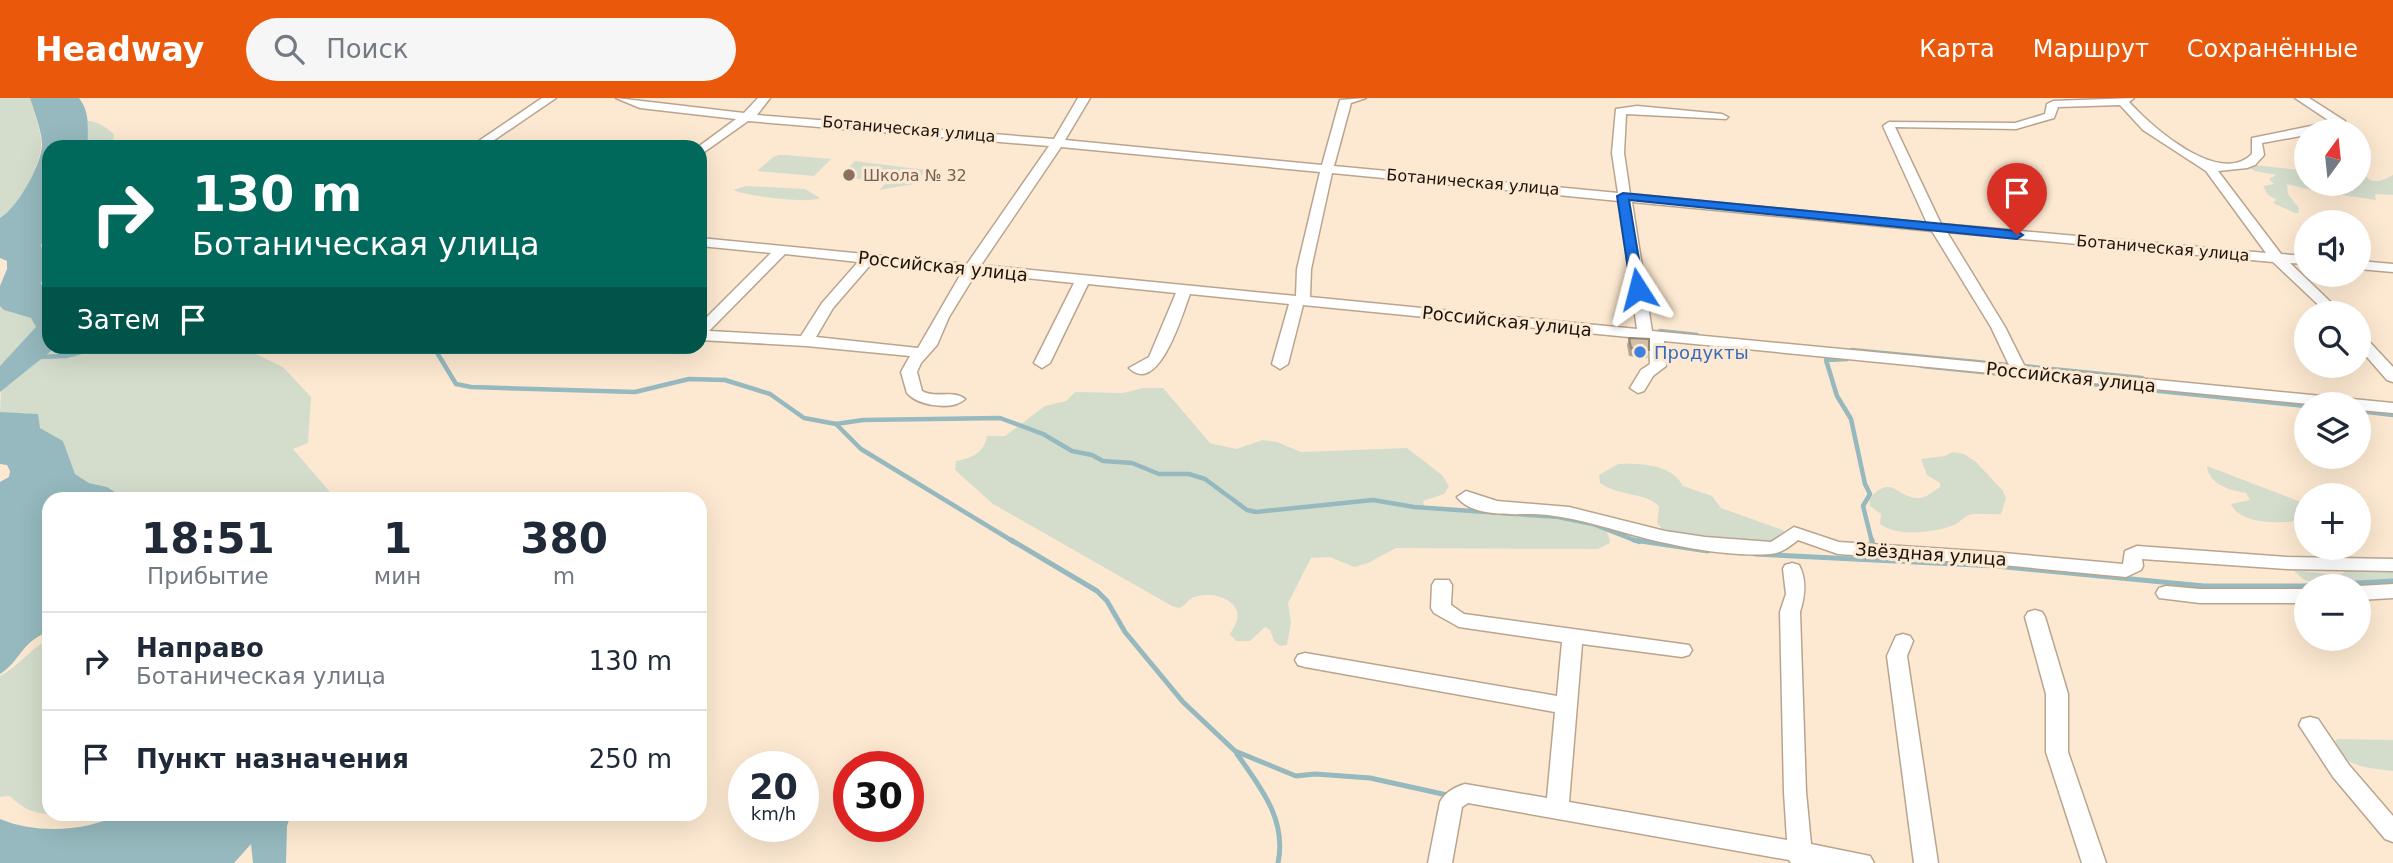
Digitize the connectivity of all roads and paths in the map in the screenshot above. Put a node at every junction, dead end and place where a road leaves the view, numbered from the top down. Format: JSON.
{"nodes":[{"id":1,"x":550,"y":98,"type":"edge"},
{"id":2,"x":622,"y":98,"type":"edge"},
{"id":3,"x":764,"y":98,"type":"edge"},
{"id":4,"x":1084,"y":98,"type":"edge"},
{"id":5,"x":1360,"y":98,"type":"edge"},
{"id":6,"x":2301,"y":98,"type":"edge"},
{"id":7,"x":1346,"y":100,"type":"edge"},
{"id":8,"x":2126,"y":100,"type":"edge"},
{"id":9,"x":2049,"y":101,"type":"edge"},
{"id":10,"x":745,"y":117,"type":"junction"},
{"id":11,"x":1722,"y":117,"type":"dead end"},
{"id":12,"x":2335,"y":119,"type":"edge"},
{"id":13,"x":2294,"y":134,"type":"edge"},
{"id":14,"x":487,"y":140,"type":"edge"},
{"id":15,"x":1056,"y":143,"type":"junction"},
{"id":16,"x":707,"y":146,"type":"edge"},
{"id":17,"x":2210,"y":167,"type":"junction"},
{"id":18,"x":1326,"y":168,"type":"junction"},
{"id":19,"x":1623,"y":196,"type":"junction"},
{"id":20,"x":1936,"y":227,"type":"junction"},
{"id":21,"x":707,"y":243,"type":"edge"},
{"id":22,"x":782,"y":250,"type":"junction"},
{"id":23,"x":2276,"y":257,"type":"junction"},
{"id":24,"x":869,"y":258,"type":"junction"},
{"id":25,"x":2294,"y":259,"type":"edge"},
{"id":26,"x":2371,"y":266,"type":"edge"},
{"id":27,"x":2393,"y":268,"type":"edge"},
{"id":28,"x":971,"y":269,"type":"junction"},
{"id":29,"x":1083,"y":280,"type":"junction"},
{"id":30,"x":1185,"y":289,"type":"junction"},
{"id":31,"x":1300,"y":301,"type":"junction"},
{"id":32,"x":2322,"y":301,"type":"edge"},
{"id":33,"x":707,"y":327,"type":"edge"},
{"id":34,"x":707,"y":334,"type":"edge"},
{"id":35,"x":1650,"y":336,"type":"junction"},
{"id":36,"x":806,"y":341,"type":"junction"},
{"id":37,"x":2371,"y":352,"type":"edge"},
{"id":38,"x":921,"y":353,"type":"junction"},
{"id":39,"x":1042,"y":363,"type":"dead end"},
{"id":40,"x":1280,"y":364,"type":"dead end"},
{"id":41,"x":1137,"y":368,"type":"dead end"},
{"id":42,"x":2020,"y":372,"type":"junction"},
{"id":43,"x":2393,"y":377,"type":"edge"},
{"id":44,"x":1638,"y":388,"type":"dead end"},
{"id":45,"x":2294,"y":398,"type":"edge"},
{"id":46,"x":957,"y":399,"type":"dead end"},
{"id":47,"x":2371,"y":405,"type":"edge"},
{"id":48,"x":2393,"y":408,"type":"edge"},
{"id":49,"x":1466,"y":497,"type":"dead end"},
{"id":50,"x":2393,"y":565,"type":"edge"},
{"id":51,"x":1793,"y":569,"type":"dead end"},
{"id":52,"x":1442,"y":585,"type":"dead end"},
{"id":53,"x":2393,"y":591,"type":"edge"},
{"id":54,"x":2371,"y":592,"type":"edge"},
{"id":55,"x":2166,"y":593,"type":"dead end"},
{"id":56,"x":2294,"y":596,"type":"edge"},
{"id":57,"x":2035,"y":617,"type":"dead end"},
{"id":58,"x":1573,"y":636,"type":"junction"},
{"id":59,"x":1903,"y":641,"type":"dead end"},
{"id":60,"x":1682,"y":650,"type":"dead end"},
{"id":61,"x":1305,"y":660,"type":"dead end"},
{"id":62,"x":1568,"y":706,"type":"junction"},
{"id":63,"x":2310,"y":725,"type":"dead end"},
{"id":64,"x":1557,"y":810,"type":"junction"},
{"id":65,"x":2393,"y":832,"type":"edge"},
{"id":66,"x":1801,"y":857,"type":"edge"},
{"id":67,"x":1440,"y":863,"type":"edge"},
{"id":68,"x":1862,"y":863,"type":"edge"},
{"id":69,"x":1926,"y":863,"type":"edge"},
{"id":70,"x":2094,"y":863,"type":"edge"}],
"edges":[{"from":1,"to":14,"type":"street"},
{"from":2,"to":10,"type":"street","name":"Ботаническая улица"},
{"from":3,"to":10,"type":"street"},
{"from":4,"to":15,"type":"street"},
{"from":5,"to":7,"type":"street"},
{"from":6,"to":12,"type":"street"},
{"from":7,"to":18,"type":"street"},
{"from":8,"to":9,"type":"street"},
{"from":8,"to":17,"type":"street"},
{"from":9,"to":20,"type":"street"},
{"from":10,"to":15,"type":"street","name":"Ботаническая улица"},
{"from":10,"to":16,"type":"street"},
{"from":11,"to":19,"type":"street"},
{"from":13,"to":17,"type":"street"},
{"from":15,"to":18,"type":"street","name":"Ботаническая улица"},
{"from":15,"to":28,"type":"street"},
{"from":17,"to":23,"type":"street"},
{"from":18,"to":19,"type":"street","name":"Ботаническая улица"},
{"from":18,"to":31,"type":"street"},
{"from":19,"to":20,"type":"street","name":"Ботаническая улица"},
{"from":19,"to":35,"type":"street"},
{"from":20,"to":23,"type":"street","name":"Ботаническая улица"},
{"from":20,"to":42,"type":"street"},
{"from":21,"to":22,"type":"street","name":"Российская улица"},
{"from":22,"to":24,"type":"street","name":"Российская улица"},
{"from":22,"to":33,"type":"street"},
{"from":23,"to":25,"type":"street","name":"Ботаническая улица"},
{"from":23,"to":32,"type":"street"},
{"from":24,"to":28,"type":"street","name":"Российская улица"},
{"from":24,"to":36,"type":"street"},
{"from":26,"to":27,"type":"street"},
{"from":28,"to":29,"type":"street","name":"Российская улица"},
{"from":28,"to":38,"type":"street"},
{"from":29,"to":30,"type":"street","name":"Российская улица"},
{"from":29,"to":39,"type":"street"},
{"from":30,"to":31,"type":"street","name":"Российская улица"},
{"from":30,"to":41,"type":"street"},
{"from":31,"to":35,"type":"street","name":"Российская улица"},
{"from":31,"to":40,"type":"street"},
{"from":34,"to":36,"type":"street"},
{"from":35,"to":42,"type":"street","name":"Российская улица"},
{"from":35,"to":44,"type":"street"},
{"from":36,"to":38,"type":"street"},
{"from":37,"to":43,"type":"street"},
{"from":38,"to":46,"type":"street"},
{"from":42,"to":45,"type":"street","name":"Российская улица"},
{"from":47,"to":48,"type":"street","name":"Российская улица"},
{"from":49,"to":50,"type":"street","name":"Звёздная улица"},
{"from":51,"to":66,"type":"street"},
{"from":52,"to":58,"type":"street"},
{"from":53,"to":54,"type":"street"},
{"from":55,"to":56,"type":"street"},
{"from":57,"to":70,"type":"street"},
{"from":58,"to":60,"type":"street"},
{"from":58,"to":62,"type":"street"},
{"from":59,"to":69,"type":"street"},
{"from":61,"to":62,"type":"street"},
{"from":62,"to":64,"type":"street"},
{"from":63,"to":65,"type":"street"},
{"from":64,"to":66,"type":"street"},
{"from":64,"to":67,"type":"street"},
{"from":66,"to":68,"type":"street"}]}
